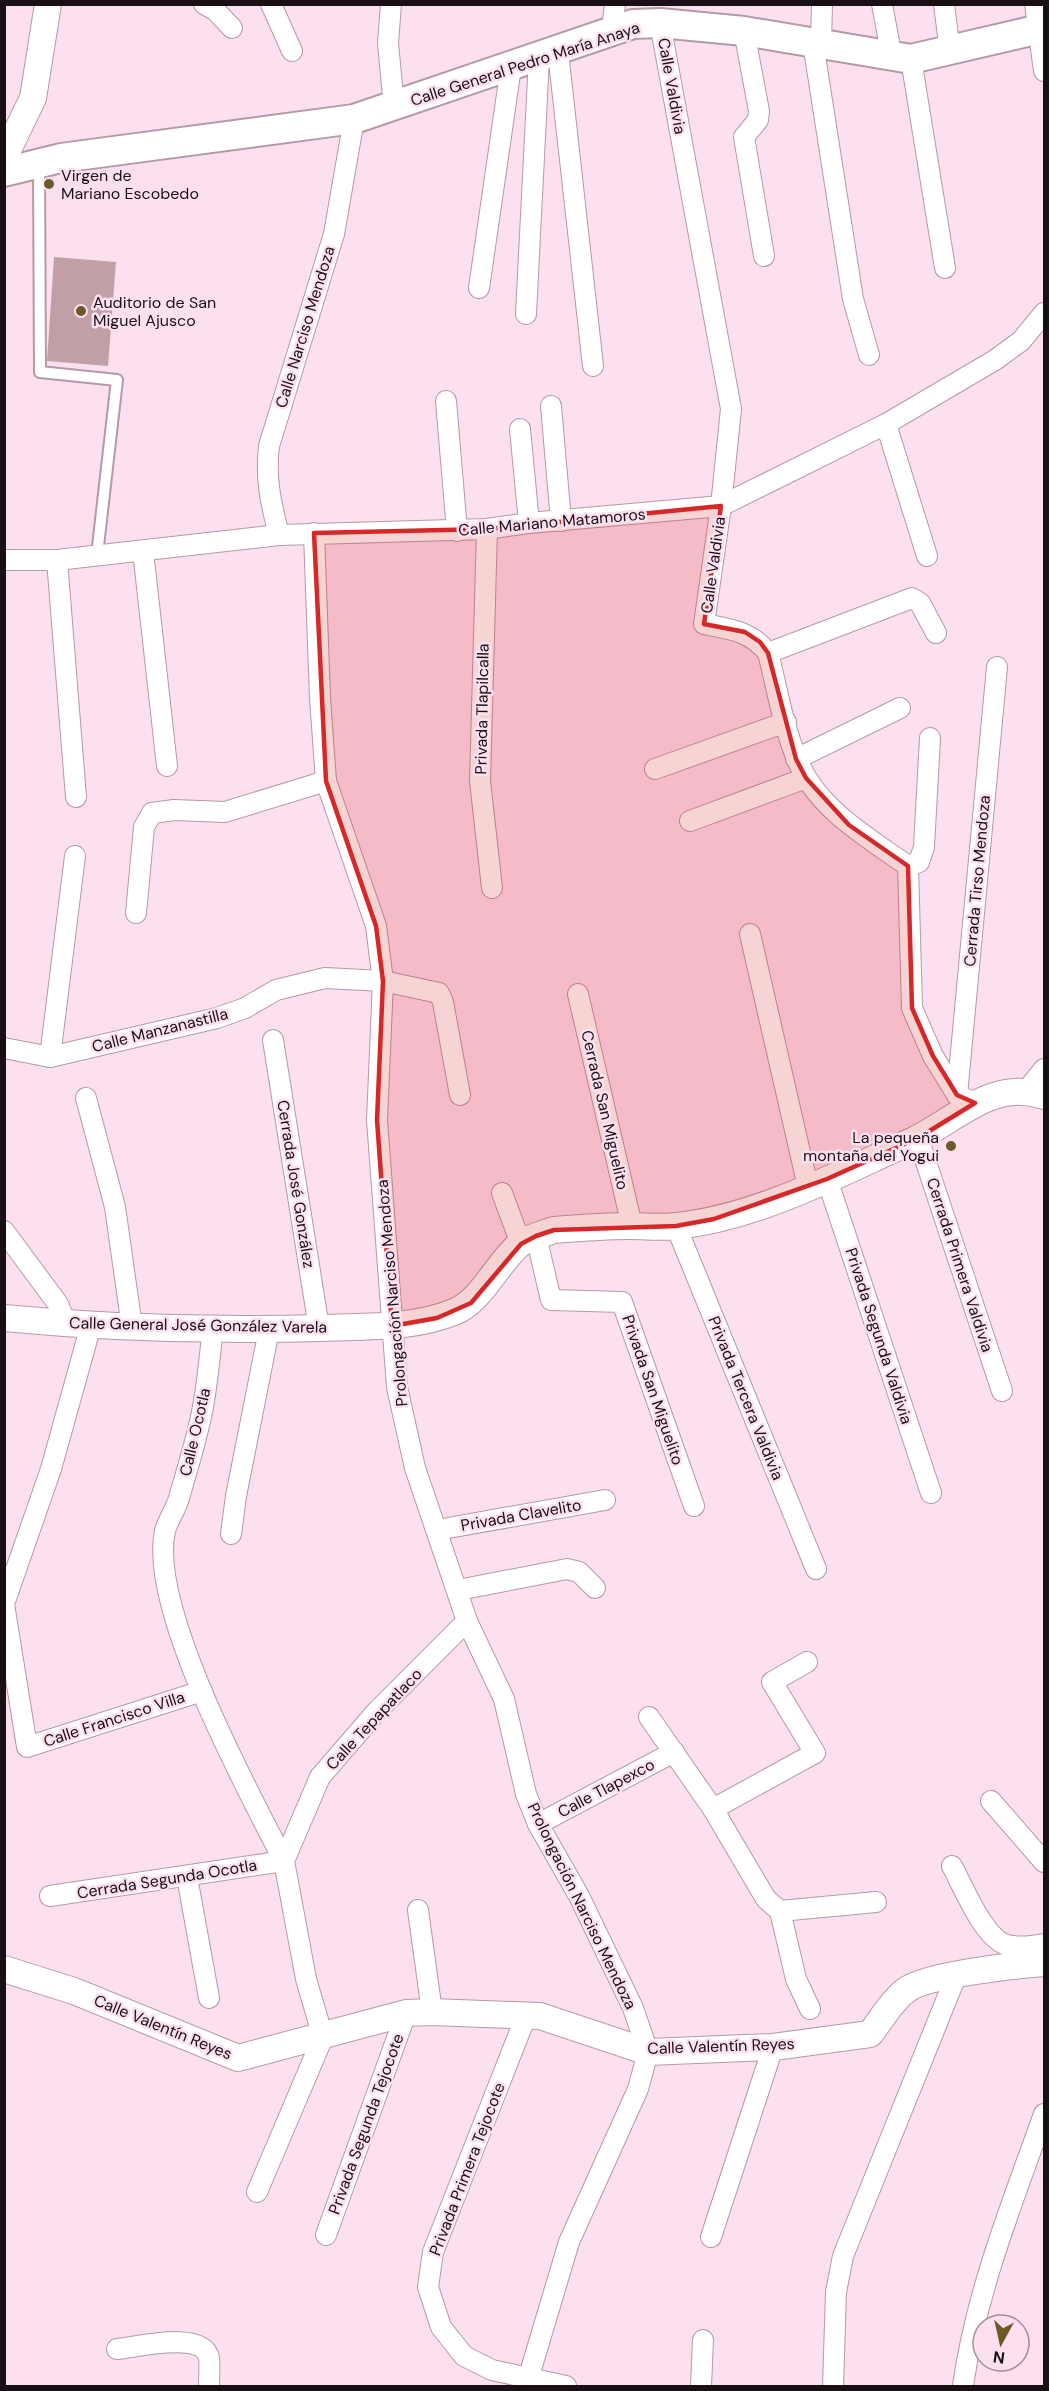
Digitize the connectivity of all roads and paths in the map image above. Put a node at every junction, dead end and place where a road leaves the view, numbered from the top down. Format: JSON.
{"nodes":[{"id":1,"x":48,"y":4,"type":"edge"},
{"id":2,"x":204,"y":4,"type":"edge"},
{"id":3,"x":271,"y":4,"type":"edge"},
{"id":4,"x":391,"y":4,"type":"edge"},
{"id":5,"x":822,"y":4,"type":"edge"},
{"id":6,"x":882,"y":4,"type":"edge"},
{"id":7,"x":944,"y":4,"type":"edge"},
{"id":8,"x":614,"y":18,"type":"edge"},
{"id":9,"x":1040,"y":21,"type":"edge"},
{"id":10,"x":660,"y":23,"type":"junction"},
{"id":11,"x":232,"y":28,"type":"dead end"},
{"id":12,"x":744,"y":31,"type":"junction"},
{"id":13,"x":817,"y":44,"type":"junction"},
{"id":14,"x":292,"y":51,"type":"dead end"},
{"id":15,"x":950,"y":52,"type":"junction"},
{"id":16,"x":549,"y":55,"type":"junction"},
{"id":17,"x":902,"y":58,"type":"junction"},
{"id":18,"x":511,"y":67,"type":"junction"},
{"id":19,"x":1044,"y":71,"type":"edge"},
{"id":20,"x":394,"y":107,"type":"junction"},
{"id":21,"x":354,"y":119,"type":"junction"},
{"id":22,"x":4,"y":158,"type":"edge"},
{"id":23,"x":39,"y":164,"type":"junction"},
{"id":24,"x":4,"y":172,"type":"edge"},
{"id":25,"x":764,"y":256,"type":"dead end"},
{"id":26,"x":945,"y":268,"type":"dead end"},
{"id":27,"x":479,"y":288,"type":"dead end"},
{"id":28,"x":526,"y":314,"type":"dead end"},
{"id":29,"x":1043,"y":322,"type":"edge"},
{"id":30,"x":868,"y":355,"type":"dead end"},
{"id":31,"x":593,"y":366,"type":"dead end"},
{"id":32,"x":446,"y":401,"type":"dead end"},
{"id":33,"x":550,"y":406,"type":"dead end"},
{"id":34,"x":886,"y":424,"type":"junction"},
{"id":35,"x":520,"y":429,"type":"dead end"},
{"id":36,"x":721,"y":506,"type":"junction"},
{"id":37,"x":561,"y":521,"type":"junction"},
{"id":38,"x":529,"y":523,"type":"junction"},
{"id":39,"x":487,"y":529,"type":"junction"},
{"id":40,"x":457,"y":531,"type":"junction"},
{"id":41,"x":314,"y":533,"type":"junction"},
{"id":42,"x":279,"y":535,"type":"junction"},
{"id":43,"x":143,"y":551,"type":"junction"},
{"id":44,"x":97,"y":555,"type":"junction"},
{"id":45,"x":927,"y":556,"type":"dead end"},
{"id":46,"x":4,"y":560,"type":"edge"},
{"id":47,"x":57,"y":560,"type":"junction"},
{"id":48,"x":936,"y":633,"type":"dead end"},
{"id":49,"x":768,"y":653,"type":"junction"},
{"id":50,"x":997,"y":667,"type":"dead end"},
{"id":51,"x":900,"y":708,"type":"dead end"},
{"id":52,"x":786,"y":722,"type":"junction"},
{"id":53,"x":930,"y":738,"type":"dead end"},
{"id":54,"x":796,"y":759,"type":"junction"},
{"id":55,"x":167,"y":766,"type":"dead end"},
{"id":56,"x":655,"y":769,"type":"dead end"},
{"id":57,"x":806,"y":778,"type":"junction"},
{"id":58,"x":326,"y":781,"type":"junction"},
{"id":59,"x":76,"y":797,"type":"dead end"},
{"id":60,"x":690,"y":821,"type":"dead end"},
{"id":61,"x":75,"y":856,"type":"dead end"},
{"id":62,"x":908,"y":866,"type":"junction"},
{"id":63,"x":492,"y":888,"type":"dead end"},
{"id":64,"x":136,"y":912,"type":"dead end"},
{"id":65,"x":750,"y":934,"type":"dead end"},
{"id":66,"x":383,"y":981,"type":"junction"},
{"id":67,"x":578,"y":994,"type":"dead end"},
{"id":68,"x":273,"y":1040,"type":"dead end"},
{"id":69,"x":4,"y":1048,"type":"edge"},
{"id":70,"x":50,"y":1057,"type":"junction"},
{"id":71,"x":1044,"y":1069,"type":"edge"},
{"id":72,"x":1036,"y":1093,"type":"edge"},
{"id":73,"x":460,"y":1095,"type":"dead end"},
{"id":74,"x":86,"y":1098,"type":"dead end"},
{"id":75,"x":966,"y":1099,"type":"junction"},
{"id":76,"x":918,"y":1138,"type":"junction"},
{"id":77,"x":817,"y":1183,"type":"junction"},
{"id":78,"x":502,"y":1193,"type":"dead end"},
{"id":79,"x":632,"y":1226,"type":"junction"},
{"id":80,"x":676,"y":1226,"type":"junction"},
{"id":81,"x":4,"y":1231,"type":"edge"},
{"id":82,"x":528,"y":1240,"type":"junction"},
{"id":83,"x":4,"y":1318,"type":"edge"},
{"id":84,"x":79,"y":1325,"type":"junction"},
{"id":85,"x":392,"y":1326,"type":"junction"},
{"id":86,"x":132,"y":1327,"type":"junction"},
{"id":87,"x":319,"y":1328,"type":"junction"},
{"id":88,"x":213,"y":1329,"type":"junction"},
{"id":89,"x":269,"y":1330,"type":"junction"},
{"id":90,"x":1002,"y":1391,"type":"dead end"},
{"id":91,"x":931,"y":1492,"type":"dead end"},
{"id":92,"x":605,"y":1500,"type":"dead end"},
{"id":93,"x":694,"y":1506,"type":"dead end"},
{"id":94,"x":437,"y":1530,"type":"junction"},
{"id":95,"x":231,"y":1534,"type":"dead end"},
{"id":96,"x":816,"y":1569,"type":"dead end"},
{"id":97,"x":595,"y":1588,"type":"dead end"},
{"id":98,"x":458,"y":1590,"type":"junction"},
{"id":99,"x":4,"y":1604,"type":"edge"},
{"id":100,"x":467,"y":1621,"type":"junction"},
{"id":101,"x":807,"y":1662,"type":"dead end"},
{"id":102,"x":202,"y":1691,"type":"junction"},
{"id":103,"x":649,"y":1718,"type":"dead end"},
{"id":104,"x":674,"y":1752,"type":"junction"},
{"id":105,"x":991,"y":1802,"type":"dead end"},
{"id":106,"x":712,"y":1809,"type":"junction"},
{"id":107,"x":538,"y":1824,"type":"junction"},
{"id":108,"x":284,"y":1861,"type":"junction"},
{"id":109,"x":1044,"y":1862,"type":"edge"},
{"id":110,"x":952,"y":1866,"type":"dead end"},
{"id":111,"x":187,"y":1877,"type":"junction"},
{"id":112,"x":50,"y":1896,"type":"dead end"},
{"id":113,"x":876,"y":1902,"type":"dead end"},
{"id":114,"x":418,"y":1910,"type":"dead end"},
{"id":115,"x":780,"y":1911,"type":"junction"},
{"id":116,"x":1044,"y":1944,"type":"edge"},
{"id":117,"x":1044,"y":1963,"type":"edge"},
{"id":118,"x":4,"y":1969,"type":"edge"},
{"id":119,"x":956,"y":1976,"type":"junction"},
{"id":120,"x":208,"y":1998,"type":"dead end"},
{"id":121,"x":810,"y":2009,"type":"dead end"},
{"id":122,"x":432,"y":2012,"type":"junction"},
{"id":123,"x":406,"y":2013,"type":"junction"},
{"id":124,"x":526,"y":2016,"type":"junction"},
{"id":125,"x":323,"y":2037,"type":"junction"},
{"id":126,"x":773,"y":2047,"type":"junction"},
{"id":127,"x":648,"y":2052,"type":"junction"},
{"id":128,"x":1044,"y":2114,"type":"edge"},
{"id":129,"x":257,"y":2192,"type":"dead end"},
{"id":130,"x":326,"y":2235,"type":"dead end"},
{"id":131,"x":711,"y":2237,"type":"dead end"},
{"id":132,"x":703,"y":2340,"type":"dead end"},
{"id":133,"x":117,"y":2349,"type":"dead end"},
{"id":134,"x":527,"y":2382,"type":"edge"},
{"id":135,"x":209,"y":2386,"type":"edge"},
{"id":136,"x":566,"y":2386,"type":"edge"},
{"id":137,"x":701,"y":2386,"type":"edge"},
{"id":138,"x":834,"y":2386,"type":"edge"},
{"id":139,"x":963,"y":2386,"type":"edge"}],
"edges":[{"from":1,"to":22,"type":"street"},
{"from":2,"to":11,"type":"street"},
{"from":3,"to":14,"type":"street"},
{"from":4,"to":20,"type":"street"},
{"from":5,"to":13,"type":"street"},
{"from":6,"to":17,"type":"street"},
{"from":7,"to":15,"type":"street"},
{"from":8,"to":10,"type":"main road","name":"Calle General Pedro María Anaya"},
{"from":8,"to":16,"type":"main road","name":"Calle General Pedro María Anaya"},
{"from":9,"to":15,"type":"main road","name":"Calle General Pedro María Anaya"},
{"from":9,"to":19,"type":"street"},
{"from":10,"to":12,"type":"main road","name":"Calle General Pedro María Anaya"},
{"from":10,"to":36,"type":"street","name":"Calle Valdivia"},
{"from":12,"to":13,"type":"main road","name":"Calle General Pedro María Anaya"},
{"from":12,"to":25,"type":"street"},
{"from":13,"to":17,"type":"main road","name":"Calle General Pedro María Anaya"},
{"from":13,"to":30,"type":"street"},
{"from":15,"to":17,"type":"main road","name":"Calle General Pedro María Anaya"},
{"from":16,"to":18,"type":"main road","name":"Calle General Pedro María Anaya"},
{"from":16,"to":28,"type":"street"},
{"from":16,"to":31,"type":"street"},
{"from":17,"to":26,"type":"street"},
{"from":18,"to":20,"type":"main road","name":"Calle General Pedro María Anaya"},
{"from":18,"to":27,"type":"street"},
{"from":20,"to":21,"type":"main road","name":"Calle General Pedro María Anaya"},
{"from":21,"to":23,"type":"main road","name":"Calle General Pedro María Anaya"},
{"from":21,"to":42,"type":"street","name":"Calle Narciso Mendoza"},
{"from":23,"to":24,"type":"main road","name":"Calle General Pedro María Anaya"},
{"from":23,"to":44,"type":"lane"},
{"from":29,"to":34,"type":"street","name":"Calle Mariano Matamoros"},
{"from":32,"to":40,"type":"street"},
{"from":33,"to":37,"type":"street"},
{"from":34,"to":36,"type":"street","name":"Calle Mariano Matamoros"},
{"from":34,"to":45,"type":"street"},
{"from":35,"to":38,"type":"street"},
{"from":36,"to":37,"type":"street","name":"Calle Mariano Matamoros"},
{"from":36,"to":49,"type":"street","name":"Calle Valdivia"},
{"from":37,"to":38,"type":"street","name":"Calle Mariano Matamoros"},
{"from":38,"to":39,"type":"street","name":"Calle Mariano Matamoros"},
{"from":39,"to":40,"type":"street","name":"Calle Mariano Matamoros"},
{"from":39,"to":63,"type":"street","name":"Privada Tlapilcalla"},
{"from":40,"to":41,"type":"street","name":"Calle Mariano Matamoros"},
{"from":41,"to":42,"type":"street","name":"Calle Mariano Matamoros"},
{"from":41,"to":58,"type":"street","name":"Prolongación Narciso Mendoza"},
{"from":42,"to":43,"type":"street","name":"Calle Mariano Matamoros"},
{"from":43,"to":44,"type":"street","name":"Calle Mariano Matamoros"},
{"from":43,"to":55,"type":"street"},
{"from":44,"to":47,"type":"street","name":"Calle Mariano Matamoros"},
{"from":46,"to":47,"type":"street","name":"Calle Mariano Matamoros"},
{"from":47,"to":59,"type":"street"},
{"from":48,"to":49,"type":"street"},
{"from":49,"to":52,"type":"street"},
{"from":50,"to":75,"type":"street","name":"Cerrada Tirso Mendoza"},
{"from":51,"to":54,"type":"street"},
{"from":52,"to":54,"type":"street"},
{"from":52,"to":56,"type":"street"},
{"from":53,"to":62,"type":"street"},
{"from":54,"to":57,"type":"street"},
{"from":57,"to":60,"type":"street"},
{"from":57,"to":62,"type":"street"},
{"from":58,"to":64,"type":"street"},
{"from":58,"to":66,"type":"street","name":"Prolongación Narciso Mendoza"},
{"from":61,"to":70,"type":"street"},
{"from":62,"to":75,"type":"street"},
{"from":65,"to":77,"type":"street","name":"Privada Segunda Valdivia"},
{"from":66,"to":70,"type":"street","name":"Calle Manzanastilla"},
{"from":66,"to":73,"type":"street","name":"Calle Manzanastilla"},
{"from":66,"to":85,"type":"street","name":"Prolongación Narciso Mendoza"},
{"from":67,"to":79,"type":"street","name":"Cerrada San Miguelito"},
{"from":68,"to":87,"type":"street","name":"Cerrada José González"},
{"from":69,"to":70,"type":"street","name":"Calle Manzanastilla"},
{"from":71,"to":72,"type":"street"},
{"from":72,"to":75,"type":"street"},
{"from":74,"to":86,"type":"street"},
{"from":75,"to":76,"type":"street"},
{"from":76,"to":77,"type":"street"},
{"from":76,"to":90,"type":"street","name":"Cerrada Primera Valdivia"},
{"from":77,"to":80,"type":"street"},
{"from":77,"to":91,"type":"street","name":"Privada Segunda Valdivia"},
{"from":78,"to":82,"type":"street"},
{"from":79,"to":80,"type":"street"},
{"from":79,"to":82,"type":"street"},
{"from":80,"to":96,"type":"street","name":"Privada Tercera Valdivia"},
{"from":81,"to":84,"type":"street"},
{"from":82,"to":85,"type":"street","name":"Calle General José González Varela"},
{"from":82,"to":93,"type":"street","name":"Privada San Miguelito"},
{"from":83,"to":84,"type":"street","name":"Calle General José González Varela"},
{"from":84,"to":86,"type":"street","name":"Calle General José González Varela"},
{"from":84,"to":99,"type":"street","name":"Calle Francisco Villa"},
{"from":85,"to":87,"type":"street","name":"Calle General José González Varela"},
{"from":85,"to":94,"type":"street","name":"Prolongación Narciso Mendoza"},
{"from":86,"to":88,"type":"street","name":"Calle General José González Varela"},
{"from":87,"to":89,"type":"street","name":"Calle General José González Varela"},
{"from":88,"to":89,"type":"street","name":"Calle General José González Varela"},
{"from":88,"to":102,"type":"street","name":"Calle Ocotla"},
{"from":89,"to":95,"type":"street"},
{"from":92,"to":94,"type":"street","name":"Privada Clavelito"},
{"from":94,"to":98,"type":"street","name":"Prolongación Narciso Mendoza"},
{"from":97,"to":98,"type":"street"},
{"from":98,"to":100,"type":"street","name":"Prolongación Narciso Mendoza"},
{"from":99,"to":102,"type":"street","name":"Calle Francisco Villa"},
{"from":100,"to":107,"type":"street","name":"Prolongación Narciso Mendoza"},
{"from":100,"to":108,"type":"street","name":"Calle Tepapatlaco"},
{"from":101,"to":106,"type":"street"},
{"from":102,"to":108,"type":"street"},
{"from":103,"to":104,"type":"street"},
{"from":104,"to":106,"type":"street"},
{"from":104,"to":107,"type":"street","name":"Calle Tlapexco"},
{"from":105,"to":109,"type":"street"},
{"from":106,"to":115,"type":"street"},
{"from":107,"to":127,"type":"street","name":"Prolongación Narciso Mendoza"},
{"from":108,"to":111,"type":"street","name":"Cerrada Segunda Ocotla"},
{"from":108,"to":125,"type":"street"},
{"from":110,"to":116,"type":"street"},
{"from":111,"to":112,"type":"street","name":"Cerrada Segunda Ocotla"},
{"from":111,"to":120,"type":"street"},
{"from":113,"to":115,"type":"street"},
{"from":114,"to":122,"type":"street"},
{"from":115,"to":121,"type":"street"},
{"from":117,"to":119,"type":"street","name":"Calle Valentín Reyes"},
{"from":118,"to":125,"type":"street","name":"Calle Valentín Reyes"},
{"from":119,"to":126,"type":"street","name":"Calle Valentín Reyes"},
{"from":119,"to":138,"type":"street"},
{"from":122,"to":123,"type":"street","name":"Calle Valentín Reyes"},
{"from":122,"to":124,"type":"street","name":"Calle Valentín Reyes"},
{"from":123,"to":125,"type":"street","name":"Calle Valentín Reyes"},
{"from":123,"to":130,"type":"street","name":"Privada Segunda Tejocote"},
{"from":124,"to":127,"type":"street","name":"Calle Valentín Reyes"},
{"from":124,"to":134,"type":"street","name":"Privada Primera Tejocote"},
{"from":125,"to":129,"type":"street"},
{"from":126,"to":127,"type":"street","name":"Calle Valentín Reyes"},
{"from":126,"to":131,"type":"street"},
{"from":127,"to":134,"type":"street"},
{"from":128,"to":139,"type":"street"},
{"from":132,"to":137,"type":"street"},
{"from":133,"to":135,"type":"street"},
{"from":134,"to":136,"type":"street","name":"Privada Primera Tejocote"}]}
